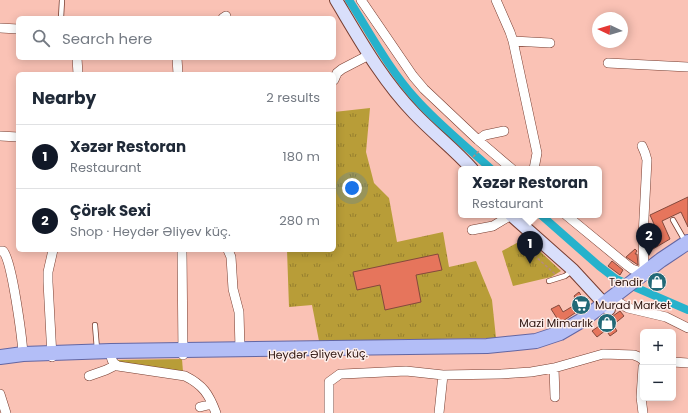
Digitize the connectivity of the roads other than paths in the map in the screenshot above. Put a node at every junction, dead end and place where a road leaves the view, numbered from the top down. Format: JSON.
{"nodes":[{"id":1,"x":62,"y":0,"type":"edge"},
{"id":2,"x":336,"y":0,"type":"edge"},
{"id":3,"x":361,"y":0,"type":"edge"},
{"id":4,"x":496,"y":0,"type":"edge"},
{"id":5,"x":61,"y":16,"type":"edge"},
{"id":6,"x":0,"y":28,"type":"edge"},
{"id":7,"x":16,"y":29,"type":"edge"},
{"id":8,"x":513,"y":41,"type":"junction"},
{"id":9,"x":550,"y":43,"type":"dead end"},
{"id":10,"x":369,"y":56,"type":"junction"},
{"id":11,"x":77,"y":60,"type":"edge"},
{"id":12,"x":177,"y":60,"type":"edge"},
{"id":13,"x":608,"y":63,"type":"dead end"},
{"id":14,"x":688,"y":67,"type":"edge"},
{"id":15,"x":78,"y":72,"type":"edge"},
{"id":16,"x":178,"y":72,"type":"edge"},
{"id":17,"x":336,"y":75,"type":"edge"},
{"id":18,"x":504,"y":131,"type":"dead end"},
{"id":19,"x":0,"y":136,"type":"edge"},
{"id":20,"x":16,"y":137,"type":"edge"},
{"id":21,"x":478,"y":140,"type":"junction"},
{"id":22,"x":642,"y":146,"type":"dead end"},
{"id":23,"x":472,"y":164,"type":"edge"},
{"id":24,"x":508,"y":166,"type":"edge"},
{"id":25,"x":535,"y":166,"type":"edge"},
{"id":26,"x":506,"y":218,"type":"edge"},
{"id":27,"x":514,"y":218,"type":"edge"},
{"id":28,"x":570,"y":218,"type":"edge"},
{"id":29,"x":673,"y":220,"type":"dead end"},
{"id":30,"x":472,"y":230,"type":"dead end"},
{"id":31,"x":687,"y":245,"type":"edge"},
{"id":32,"x":0,"y":251,"type":"edge"},
{"id":33,"x":53,"y":252,"type":"edge"},
{"id":34,"x":182,"y":252,"type":"edge"},
{"id":35,"x":229,"y":252,"type":"edge"},
{"id":36,"x":572,"y":270,"type":"junction"},
{"id":37,"x":644,"y":277,"type":"junction"},
{"id":38,"x":549,"y":281,"type":"dead end"},
{"id":39,"x":613,"y":301,"type":"junction"},
{"id":40,"x":95,"y":325,"type":"dead end"},
{"id":41,"x":688,"y":328,"type":"edge"},
{"id":42,"x":240,"y":349,"type":"junction"},
{"id":43,"x":183,"y":353,"type":"junction"},
{"id":44,"x":23,"y":354,"type":"junction"},
{"id":45,"x":52,"y":356,"type":"junction"},
{"id":46,"x":109,"y":356,"type":"junction"},
{"id":47,"x":0,"y":357,"type":"edge"},
{"id":48,"x":640,"y":358,"type":"edge"},
{"id":49,"x":676,"y":362,"type":"edge"},
{"id":50,"x":0,"y":363,"type":"edge"},
{"id":51,"x":688,"y":363,"type":"edge"},
{"id":52,"x":554,"y":368,"type":"junction"},
{"id":53,"x":443,"y":375,"type":"junction"},
{"id":54,"x":89,"y":376,"type":"dead end"},
{"id":55,"x":0,"y":394,"type":"edge"},
{"id":56,"x":555,"y":397,"type":"dead end"},
{"id":57,"x":642,"y":401,"type":"edge"},
{"id":58,"x":212,"y":404,"type":"junction"},
{"id":59,"x":200,"y":407,"type":"dead end"},
{"id":60,"x":6,"y":413,"type":"edge"},
{"id":61,"x":216,"y":413,"type":"edge"},
{"id":62,"x":329,"y":413,"type":"edge"},
{"id":63,"x":439,"y":413,"type":"edge"},
{"id":64,"x":643,"y":413,"type":"edge"}],
"edges":[{"from":1,"to":5,"type":"lane"},
{"from":2,"to":10,"type":"street"},
{"from":3,"to":21,"type":"street"},
{"from":4,"to":8,"type":"street"},
{"from":6,"to":7,"type":"street"},
{"from":8,"to":9,"type":"street"},
{"from":8,"to":25,"type":"street"},
{"from":10,"to":17,"type":"street"},
{"from":10,"to":23,"type":"street"},
{"from":11,"to":15,"type":"street"},
{"from":12,"to":16,"type":"street"},
{"from":13,"to":14,"type":"street"},
{"from":18,"to":21,"type":"street"},
{"from":19,"to":20,"type":"street"},
{"from":21,"to":24,"type":"street"},
{"from":22,"to":37,"type":"street"},
{"from":26,"to":30,"type":"street"},
{"from":27,"to":36,"type":"street"},
{"from":28,"to":37,"type":"street"},
{"from":29,"to":31,"type":"lane"},
{"from":31,"to":37,"type":"main road"},
{"from":32,"to":44,"type":"street"},
{"from":33,"to":45,"type":"street"},
{"from":34,"to":43,"type":"street"},
{"from":35,"to":42,"type":"street"},
{"from":36,"to":38,"type":"lane"},
{"from":36,"to":39,"type":"street"},
{"from":37,"to":39,"type":"main road"},
{"from":39,"to":41,"type":"street"},
{"from":39,"to":42,"type":"main road","name":"Heydər Əliyev küç."},
{"from":39,"to":43,"type":"main road","name":"Heydər Əliyev küç."},
{"from":40,"to":46,"type":"lane"},
{"from":42,"to":43,"type":"main road","name":"Heydər Əliyev küç."},
{"from":43,"to":46,"type":"main road","name":"Heydər Əliyev küç."},
{"from":44,"to":45,"type":"main road","name":"Heydər Əliyev küç."},
{"from":44,"to":47,"type":"main road","name":"Heydər Əliyev küç."},
{"from":45,"to":46,"type":"main road","name":"Heydər Əliyev küç."},
{"from":45,"to":50,"type":"main road","name":"Heydər Əliyev küç."},
{"from":46,"to":54,"type":"street"},
{"from":46,"to":58,"type":"street"},
{"from":48,"to":52,"type":"street"},
{"from":49,"to":51,"type":"street"},
{"from":52,"to":53,"type":"street"},
{"from":52,"to":56,"type":"street"},
{"from":53,"to":62,"type":"street"},
{"from":53,"to":63,"type":"street"},
{"from":55,"to":60,"type":"street"},
{"from":57,"to":64,"type":"street"},
{"from":58,"to":59,"type":"street"},
{"from":58,"to":61,"type":"street"}]}
